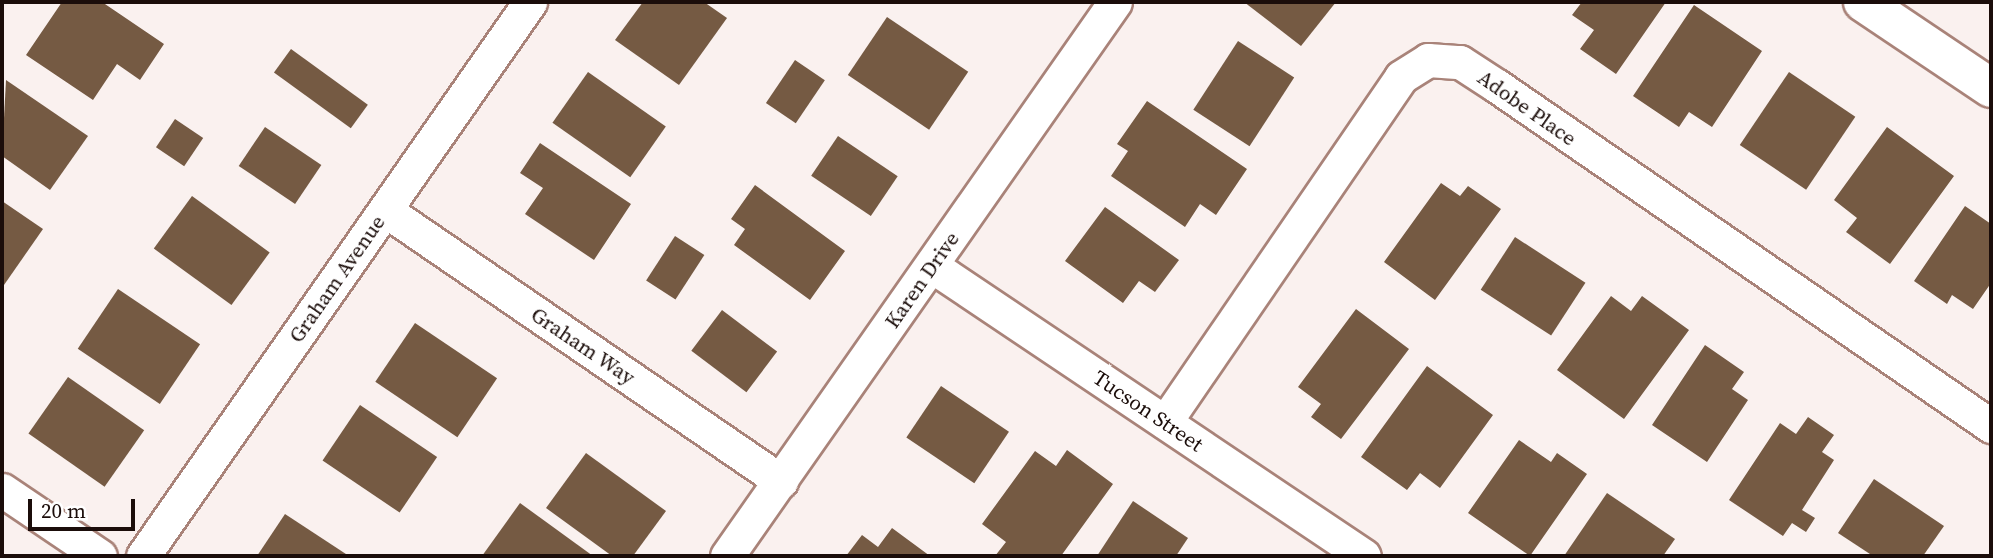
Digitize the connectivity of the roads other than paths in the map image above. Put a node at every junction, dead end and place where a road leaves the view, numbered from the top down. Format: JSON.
{"nodes":[{"id":1,"x":530,"y":2,"type":"edge"},
{"id":2,"x":1115,"y":2,"type":"edge"},
{"id":3,"x":1863,"y":2,"type":"edge"},
{"id":4,"x":1991,"y":88,"type":"edge"},
{"id":5,"x":385,"y":210,"type":"junction"},
{"id":6,"x":932,"y":266,"type":"junction"},
{"id":7,"x":1165,"y":422,"type":"junction"},
{"id":8,"x":1991,"y":426,"type":"edge"},
{"id":9,"x":781,"y":481,"type":"junction"},
{"id":10,"x":2,"y":490,"type":"edge"},
{"id":11,"x":100,"y":556,"type":"edge"},
{"id":12,"x":143,"y":556,"type":"edge"},
{"id":13,"x":727,"y":556,"type":"edge"},
{"id":14,"x":1364,"y":556,"type":"edge"}],
"edges":[{"from":1,"to":5,"type":"street","name":"Graham Avenue"},
{"from":2,"to":6,"type":"street","name":"Karen Drive"},
{"from":3,"to":4,"type":"street"},
{"from":5,"to":9,"type":"street","name":"Graham Way"},
{"from":5,"to":12,"type":"street","name":"Graham Avenue"},
{"from":6,"to":7,"type":"street","name":"Tucson Street"},
{"from":6,"to":9,"type":"street","name":"Karen Drive"},
{"from":7,"to":8,"type":"street","name":"Adobe Place"},
{"from":7,"to":14,"type":"street","name":"Tucson Street"},
{"from":9,"to":13,"type":"street","name":"Karen Drive"},
{"from":10,"to":11,"type":"street"}]}
